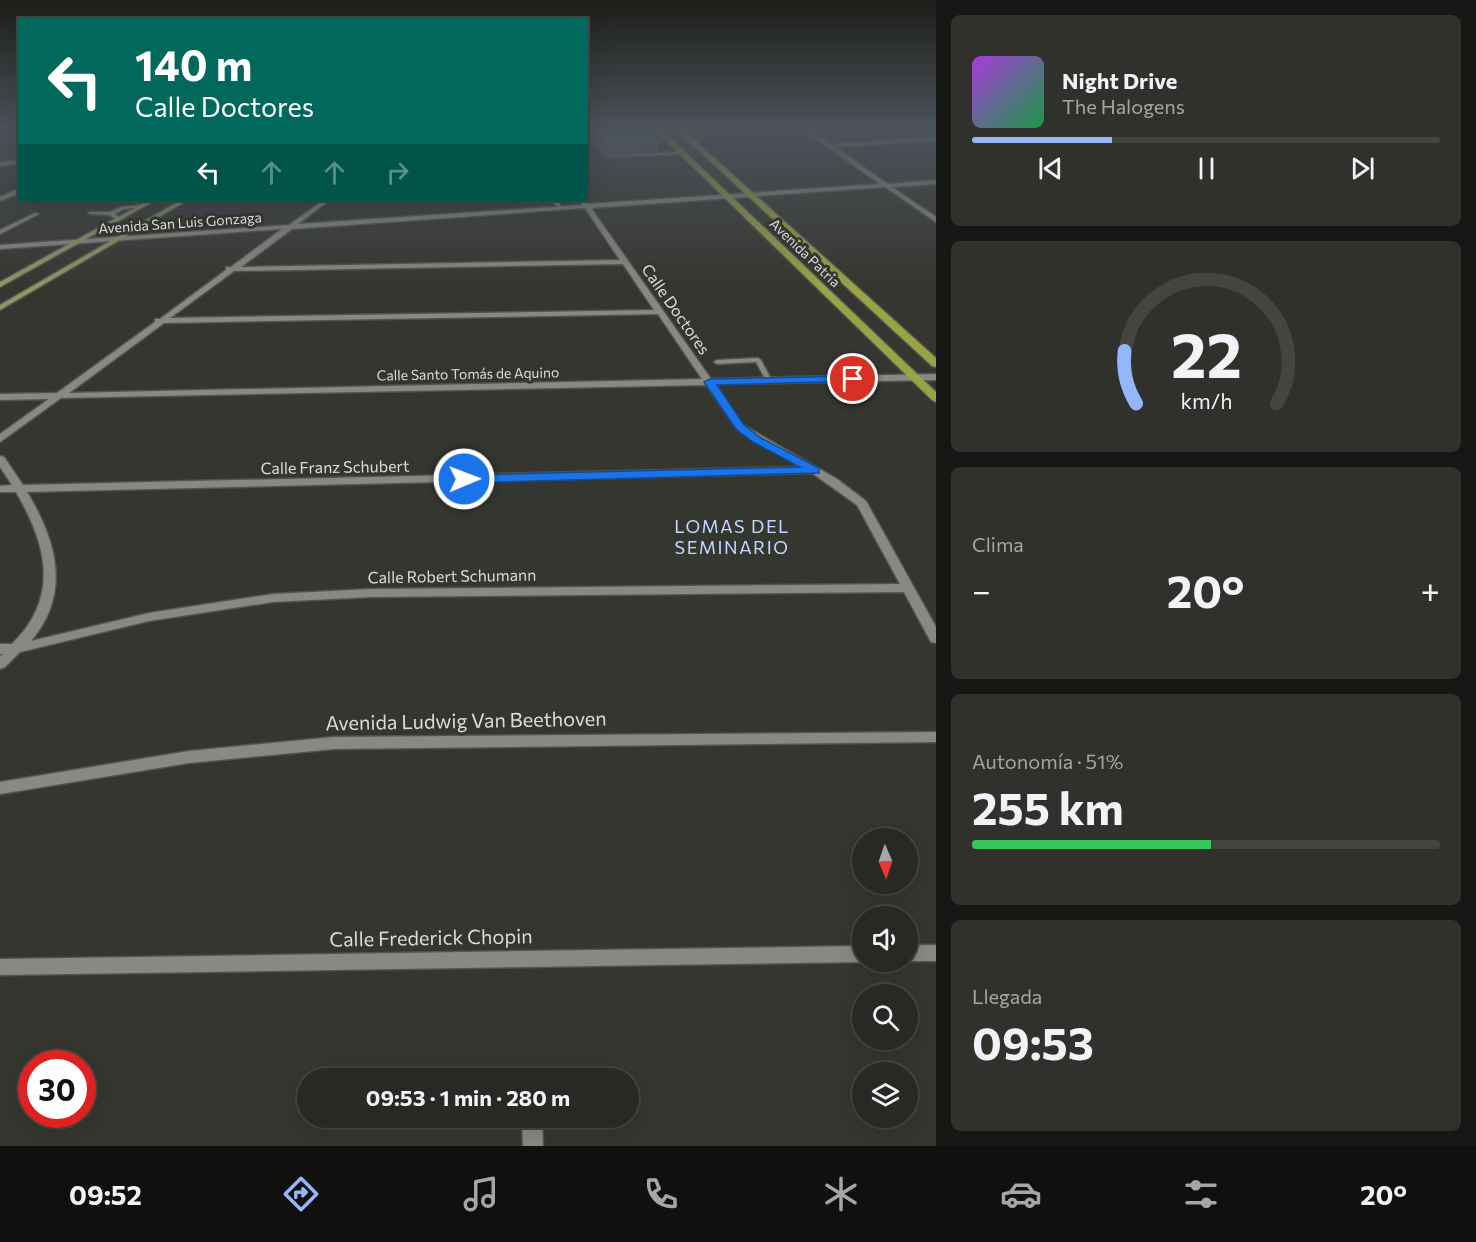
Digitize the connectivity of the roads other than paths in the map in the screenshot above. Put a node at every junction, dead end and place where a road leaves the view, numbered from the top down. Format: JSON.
{"nodes":[{"id":1,"x":711,"y":180,"type":"edge"},
{"id":2,"x":735,"y":180,"type":"edge"},
{"id":3,"x":878,"y":180,"type":"edge"},
{"id":4,"x":936,"y":182,"type":"edge"},
{"id":5,"x":886,"y":186,"type":"junction"},
{"id":6,"x":18,"y":191,"type":"edge"},
{"id":7,"x":751,"y":195,"type":"junction"},
{"id":8,"x":728,"y":197,"type":"junction"},
{"id":9,"x":1,"y":198,"type":"edge"},
{"id":10,"x":151,"y":201,"type":"edge"},
{"id":11,"x":182,"y":201,"type":"edge"},
{"id":12,"x":326,"y":201,"type":"edge"},
{"id":13,"x":555,"y":201,"type":"edge"},
{"id":14,"x":584,"y":203,"type":"edge"},
{"id":15,"x":561,"y":208,"type":"junction"},
{"id":16,"x":90,"y":213,"type":"dead end"},
{"id":17,"x":37,"y":214,"type":"dead end"},
{"id":18,"x":114,"y":217,"type":"junction"},
{"id":19,"x":936,"y":220,"type":"edge"},
{"id":20,"x":288,"y":228,"type":"junction"},
{"id":21,"x":0,"y":232,"type":"edge"},
{"id":22,"x":118,"y":240,"type":"junction"},
{"id":23,"x":76,"y":242,"type":"junction"},
{"id":24,"x":0,"y":247,"type":"edge"},
{"id":25,"x":624,"y":262,"type":"junction"},
{"id":26,"x":229,"y":269,"type":"junction"},
{"id":27,"x":0,"y":285,"type":"edge"},
{"id":28,"x":0,"y":308,"type":"edge"},
{"id":29,"x":660,"y":312,"type":"junction"},
{"id":30,"x":158,"y":321,"type":"junction"},
{"id":31,"x":717,"y":362,"type":"dead end"},
{"id":32,"x":936,"y":364,"type":"edge"},
{"id":33,"x":936,"y":377,"type":"edge"},
{"id":34,"x":915,"y":378,"type":"junction"},
{"id":35,"x":769,"y":381,"type":"junction"},
{"id":36,"x":710,"y":382,"type":"junction"},
{"id":37,"x":56,"y":396,"type":"junction"},
{"id":38,"x":0,"y":397,"type":"edge"},
{"id":39,"x":936,"y":398,"type":"edge"},
{"id":40,"x":0,"y":439,"type":"edge"},
{"id":41,"x":0,"y":459,"type":"edge"},
{"id":42,"x":815,"y":470,"type":"junction"},
{"id":43,"x":0,"y":489,"type":"edge"},
{"id":44,"x":20,"y":490,"type":"junction"},
{"id":45,"x":909,"y":588,"type":"junction"},
{"id":46,"x":936,"y":639,"type":"edge"},
{"id":47,"x":15,"y":649,"type":"junction"},
{"id":48,"x":0,"y":650,"type":"edge"},
{"id":49,"x":0,"y":664,"type":"edge"},
{"id":50,"x":936,"y":737,"type":"edge"},
{"id":51,"x":0,"y":788,"type":"edge"},
{"id":52,"x":918,"y":953,"type":"edge"},
{"id":53,"x":936,"y":953,"type":"edge"},
{"id":54,"x":852,"y":954,"type":"edge"},
{"id":55,"x":0,"y":967,"type":"edge"},
{"id":56,"x":532,"y":1128,"type":"edge"},
{"id":57,"x":533,"y":1146,"type":"edge"}],
"edges":[{"from":1,"to":8,"type":"main road","name":"Avenida Patria"},
{"from":2,"to":7,"type":"main road","name":"Avenida Patria"},
{"from":3,"to":5,"type":"street"},
{"from":4,"to":5,"type":"street","name":"Avenida San Luis Gonzaga"},
{"from":5,"to":7,"type":"street","name":"Avenida San Luis Gonzaga"},
{"from":5,"to":19,"type":"street"},
{"from":6,"to":9,"type":"street"},
{"from":7,"to":8,"type":"street","name":"Avenida San Luis Gonzaga"},
{"from":7,"to":32,"type":"main road","name":"Avenida Patria"},
{"from":8,"to":14,"type":"street","name":"Avenida San Luis Gonzaga"},
{"from":8,"to":34,"type":"main road","name":"Avenida Patria"},
{"from":10,"to":18,"type":"main road"},
{"from":11,"to":22,"type":"main road"},
{"from":12,"to":20,"type":"street"},
{"from":13,"to":15,"type":"lane"},
{"from":14,"to":15,"type":"street","name":"Avenida San Luis Gonzaga"},
{"from":14,"to":25,"type":"street","name":"Calle Doctores"},
{"from":15,"to":20,"type":"street","name":"Avenida San Luis Gonzaga"},
{"from":16,"to":18,"type":"lane"},
{"from":17,"to":21,"type":"lane"},
{"from":18,"to":23,"type":"main road"},
{"from":20,"to":22,"type":"street","name":"Avenida San Luis Gonzaga"},
{"from":20,"to":26,"type":"street"},
{"from":22,"to":23,"type":"street","name":"Avenida San Luis Gonzaga"},
{"from":22,"to":28,"type":"main road"},
{"from":23,"to":24,"type":"street","name":"Avenida San Luis Gonzaga"},
{"from":23,"to":27,"type":"main road"},
{"from":25,"to":26,"type":"street"},
{"from":25,"to":29,"type":"street","name":"Calle Doctores"},
{"from":26,"to":30,"type":"street"},
{"from":29,"to":30,"type":"street"},
{"from":29,"to":36,"type":"street","name":"Calle Doctores"},
{"from":30,"to":37,"type":"street"},
{"from":31,"to":35,"type":"lane"},
{"from":33,"to":34,"type":"street","name":"Calle Santo Tomás de Aquino"},
{"from":34,"to":35,"type":"street","name":"Calle Santo Tomás de Aquino"},
{"from":34,"to":39,"type":"main road","name":"Avenida Patria"},
{"from":35,"to":36,"type":"street","name":"Calle Santo Tomás de Aquino"},
{"from":36,"to":37,"type":"street","name":"Calle Santo Tomás de Aquino"},
{"from":36,"to":42,"type":"street","name":"Calle Doctores"},
{"from":37,"to":38,"type":"street","name":"Calle Santo Tomás de Aquino"},
{"from":37,"to":40,"type":"street"},
{"from":41,"to":44,"type":"street"},
{"from":42,"to":44,"type":"street","name":"Calle Franz Schubert"},
{"from":42,"to":45,"type":"street","name":"Calle Doctores"},
{"from":43,"to":44,"type":"street","name":"Calle Franz Schubert"},
{"from":44,"to":47,"type":"street"},
{"from":45,"to":46,"type":"street","name":"Calle Doctores"},
{"from":45,"to":47,"type":"street","name":"Calle Robert Schumann"},
{"from":47,"to":48,"type":"street","name":"Calle Robert Schumann"},
{"from":47,"to":49,"type":"street"},
{"from":50,"to":51,"type":"street","name":"Avenida Ludwig Van Beethoven"},
{"from":52,"to":53,"type":"street"},
{"from":54,"to":55,"type":"street","name":"Calle Frederick Chopin"},
{"from":56,"to":57,"type":"street"}]}
